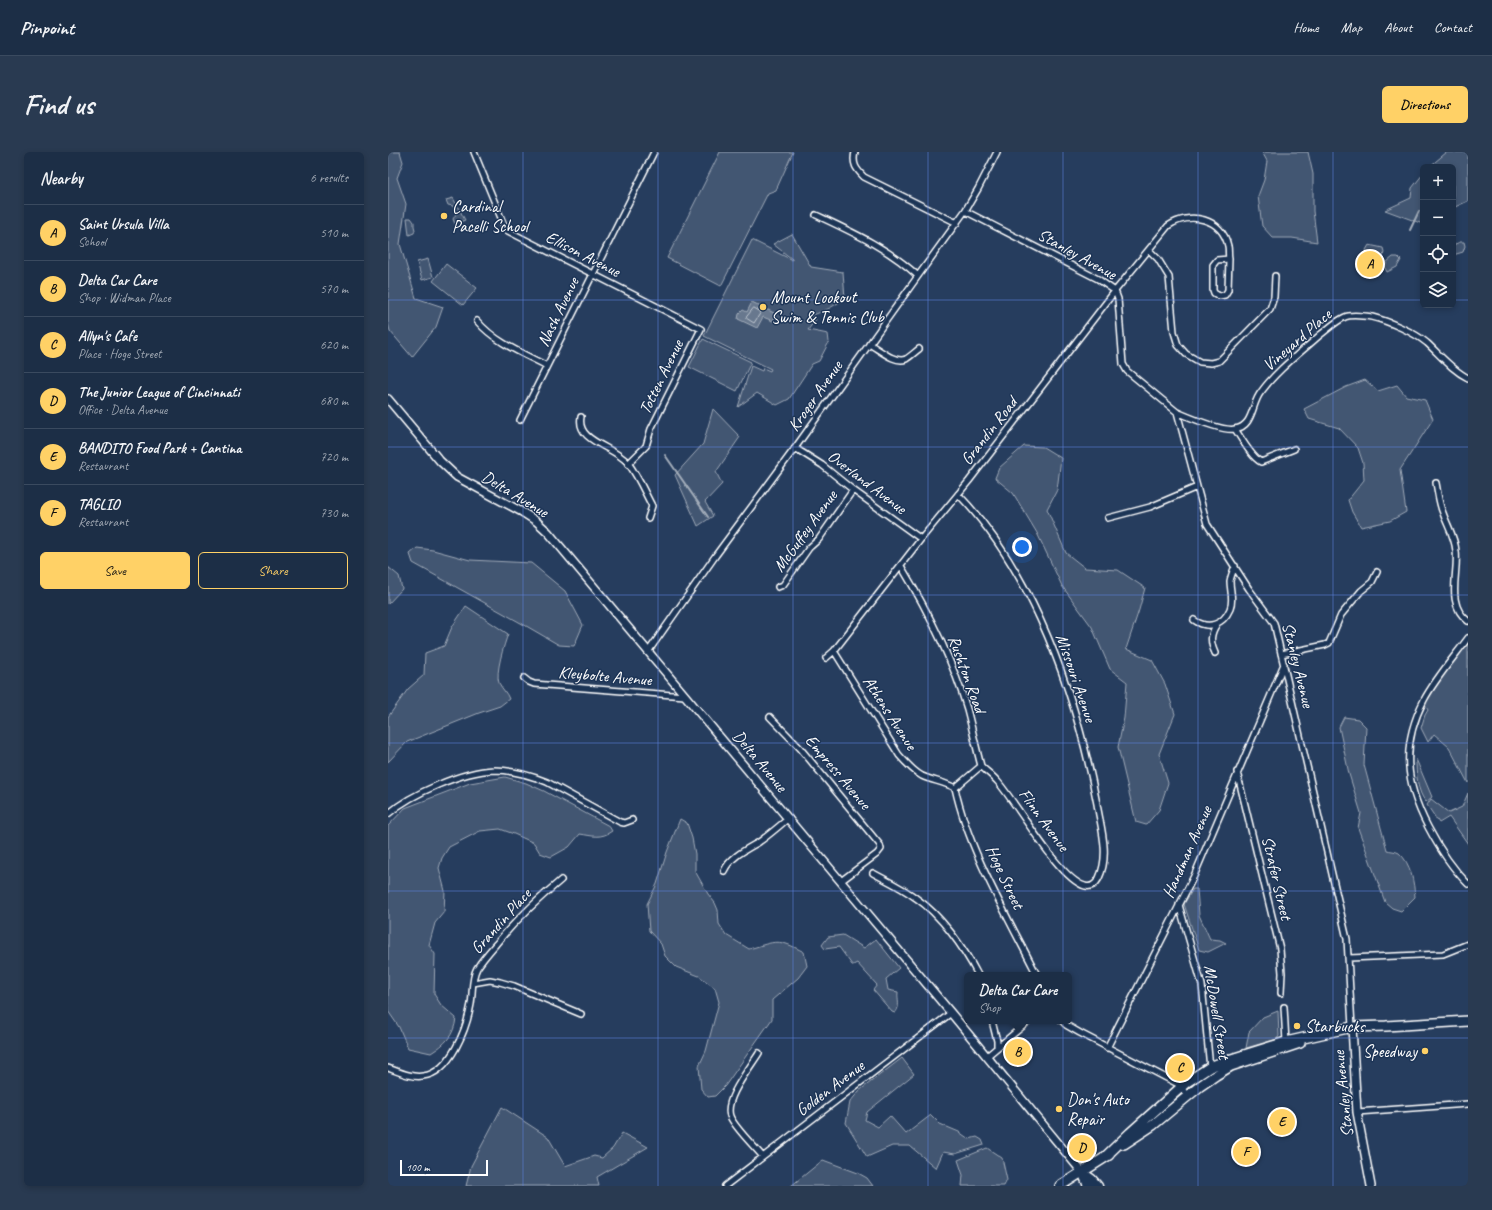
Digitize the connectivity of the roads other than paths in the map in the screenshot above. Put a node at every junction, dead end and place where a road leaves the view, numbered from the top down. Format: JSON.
{"nodes":[{"id":1,"x":474,"y":152,"type":"edge"},
{"id":2,"x":654,"y":152,"type":"edge"},
{"id":3,"x":854,"y":152,"type":"edge"},
{"id":4,"x":997,"y":152,"type":"edge"},
{"id":5,"x":965,"y":211,"type":"junction"},
{"id":6,"x":816,"y":215,"type":"dead end"},
{"id":7,"x":956,"y":223,"type":"junction"},
{"id":8,"x":1150,"y":250,"type":"junction"},
{"id":9,"x":1228,"y":259,"type":"junction"},
{"id":10,"x":592,"y":275,"type":"junction"},
{"id":11,"x":918,"y":276,"type":"junction"},
{"id":12,"x":1275,"y":276,"type":"dead end"},
{"id":13,"x":1115,"y":291,"type":"junction"},
{"id":14,"x":477,"y":321,"type":"dead end"},
{"id":15,"x":701,"y":329,"type":"joint"},
{"id":16,"x":869,"y":344,"type":"junction"},
{"id":17,"x":919,"y":349,"type":"dead end"},
{"id":18,"x":547,"y":366,"type":"junction"},
{"id":19,"x":1468,"y":378,"type":"edge"},
{"id":20,"x":388,"y":399,"type":"edge"},
{"id":21,"x":1177,"y":412,"type":"junction"},
{"id":22,"x":581,"y":417,"type":"dead end"},
{"id":23,"x":520,"y":420,"type":"dead end"},
{"id":24,"x":1235,"y":429,"type":"junction"},
{"id":25,"x":795,"y":448,"type":"junction"},
{"id":26,"x":1294,"y":449,"type":"dead end"},
{"id":27,"x":628,"y":464,"type":"junction"},
{"id":28,"x":1436,"y":483,"type":"dead end"},
{"id":29,"x":1197,"y":487,"type":"junction"},
{"id":30,"x":853,"y":490,"type":"junction"},
{"id":31,"x":958,"y":494,"type":"junction"},
{"id":32,"x":648,"y":518,"type":"dead end"},
{"id":33,"x":1108,"y":518,"type":"dead end"},
{"id":34,"x":921,"y":539,"type":"junction"},
{"id":35,"x":901,"y":566,"type":"junction"},
{"id":36,"x":1235,"y":566,"type":"junction"},
{"id":37,"x":1377,"y":572,"type":"dead end"},
{"id":38,"x":778,"y":587,"type":"dead end"},
{"id":39,"x":1194,"y":620,"type":"dead end"},
{"id":40,"x":1468,"y":621,"type":"edge"},
{"id":41,"x":1217,"y":624,"type":"junction"},
{"id":42,"x":1468,"y":638,"type":"edge"},
{"id":43,"x":648,"y":652,"type":"junction"},
{"id":44,"x":834,"y":652,"type":"junction"},
{"id":45,"x":1216,"y":653,"type":"dead end"},
{"id":46,"x":1281,"y":654,"type":"junction"},
{"id":47,"x":826,"y":658,"type":"dead end"},
{"id":48,"x":1284,"y":664,"type":"junction"},
{"id":49,"x":524,"y":678,"type":"dead end"},
{"id":50,"x":685,"y":696,"type":"junction"},
{"id":51,"x":770,"y":717,"type":"dead end"},
{"id":52,"x":981,"y":766,"type":"junction"},
{"id":53,"x":1237,"y":772,"type":"junction"},
{"id":54,"x":955,"y":788,"type":"junction"},
{"id":55,"x":388,"y":814,"type":"edge"},
{"id":56,"x":789,"y":818,"type":"junction"},
{"id":57,"x":632,"y":820,"type":"dead end"},
{"id":58,"x":724,"y":871,"type":"dead end"},
{"id":59,"x":873,"y":873,"type":"dead end"},
{"id":60,"x":561,"y":880,"type":"dead end"},
{"id":61,"x":841,"y":881,"type":"junction"},
{"id":62,"x":1468,"y":884,"type":"edge"},
{"id":63,"x":1086,"y":887,"type":"joint"},
{"id":64,"x":1179,"y":906,"type":"junction"},
{"id":65,"x":1468,"y":944,"type":"edge"},
{"id":66,"x":1349,"y":958,"type":"junction"},
{"id":67,"x":976,"y":972,"type":"edge"},
{"id":68,"x":1036,"y":972,"type":"edge"},
{"id":69,"x":473,"y":983,"type":"junction"},
{"id":70,"x":1281,"y":993,"type":"dead end"},
{"id":71,"x":1284,"y":1008,"type":"dead end"},
{"id":72,"x":951,"y":1013,"type":"junction"},
{"id":73,"x":581,"y":1014,"type":"dead end"},
{"id":74,"x":1468,"y":1022,"type":"edge"},
{"id":75,"x":993,"y":1024,"type":"edge"},
{"id":76,"x":1025,"y":1024,"type":"edge"},
{"id":77,"x":1065,"y":1024,"type":"edge"},
{"id":78,"x":1352,"y":1027,"type":"junction"},
{"id":79,"x":1312,"y":1037,"type":"junction"},
{"id":80,"x":1286,"y":1042,"type":"junction"},
{"id":81,"x":997,"y":1048,"type":"junction"},
{"id":82,"x":1107,"y":1048,"type":"junction"},
{"id":83,"x":759,"y":1054,"type":"dead end"},
{"id":84,"x":986,"y":1057,"type":"junction"},
{"id":85,"x":388,"y":1068,"type":"edge"},
{"id":86,"x":1210,"y":1068,"type":"junction"},
{"id":87,"x":1214,"y":1076,"type":"junction"},
{"id":88,"x":1182,"y":1087,"type":"junction"},
{"id":89,"x":1188,"y":1096,"type":"junction"},
{"id":90,"x":1468,"y":1104,"type":"edge"},
{"id":91,"x":1357,"y":1112,"type":"junction"},
{"id":92,"x":1145,"y":1130,"type":"junction"},
{"id":93,"x":763,"y":1157,"type":"junction"},
{"id":94,"x":1104,"y":1158,"type":"junction"},
{"id":95,"x":1082,"y":1172,"type":"junction"},
{"id":96,"x":725,"y":1186,"type":"edge"},
{"id":97,"x":1060,"y":1186,"type":"edge"},
{"id":98,"x":1088,"y":1186,"type":"edge"},
{"id":99,"x":1098,"y":1186,"type":"edge"},
{"id":100,"x":1371,"y":1186,"type":"edge"}],
"edges":[{"from":1,"to":10,"type":"street","name":"Ellison Avenue"},
{"from":2,"to":10,"type":"street","name":"Nash Avenue"},
{"from":3,"to":7,"type":"street"},
{"from":4,"to":5,"type":"street","name":"Kroger Avenue"},
{"from":5,"to":7,"type":"street","name":"Kroger Avenue"},
{"from":5,"to":13,"type":"street","name":"Stanley Avenue"},
{"from":6,"to":11,"type":"street"},
{"from":7,"to":11,"type":"street","name":"Kroger Avenue"},
{"from":8,"to":9,"type":"street","name":"Grandin Road"},
{"from":8,"to":12,"type":"street"},
{"from":8,"to":13,"type":"street","name":"Grandin Road"},
{"from":9,"to":9,"type":"street"},
{"from":10,"to":15,"type":"street","name":"Ellison Avenue"},
{"from":10,"to":18,"type":"street","name":"Nash Avenue"},
{"from":11,"to":16,"type":"street","name":"Kroger Avenue"},
{"from":13,"to":21,"type":"street","name":"Stanley Avenue"},
{"from":13,"to":31,"type":"street","name":"Grandin Road"},
{"from":14,"to":18,"type":"street"},
{"from":15,"to":27,"type":"street","name":"Totten Avenue"},
{"from":16,"to":17,"type":"street"},
{"from":16,"to":25,"type":"street","name":"Kroger Avenue"},
{"from":18,"to":23,"type":"street","name":"Nash Avenue"},
{"from":19,"to":24,"type":"street","name":"Vineyard Place"},
{"from":20,"to":43,"type":"main road","name":"Delta Avenue"},
{"from":21,"to":24,"type":"street"},
{"from":21,"to":29,"type":"street","name":"Stanley Avenue"},
{"from":22,"to":27,"type":"street"},
{"from":24,"to":26,"type":"street"},
{"from":25,"to":30,"type":"street","name":"Overland Avenue"},
{"from":25,"to":43,"type":"street","name":"Kroger Avenue"},
{"from":27,"to":32,"type":"street"},
{"from":28,"to":40,"type":"street"},
{"from":29,"to":33,"type":"street"},
{"from":29,"to":36,"type":"street","name":"Stanley Avenue"},
{"from":30,"to":34,"type":"street","name":"Overland Avenue"},
{"from":30,"to":38,"type":"street","name":"McGuffey Avenue"},
{"from":31,"to":34,"type":"street","name":"Grandin Road"},
{"from":31,"to":63,"type":"street","name":"Missouri Avenue"},
{"from":34,"to":35,"type":"street","name":"Grandin Road"},
{"from":35,"to":44,"type":"street","name":"Grandin Road"},
{"from":35,"to":52,"type":"street","name":"Rushton Road"},
{"from":36,"to":41,"type":"street"},
{"from":36,"to":46,"type":"street","name":"Stanley Avenue"},
{"from":37,"to":46,"type":"street"},
{"from":39,"to":41,"type":"street"},
{"from":41,"to":45,"type":"street"},
{"from":42,"to":62,"type":"street"},
{"from":43,"to":50,"type":"main road","name":"Delta Avenue"},
{"from":44,"to":47,"type":"street","name":"Grandin Road"},
{"from":44,"to":54,"type":"street","name":"Athens Avenue"},
{"from":46,"to":48,"type":"street","name":"Stanley Avenue"},
{"from":48,"to":53,"type":"street","name":"Handman Avenue"},
{"from":48,"to":66,"type":"street","name":"Stanley Avenue"},
{"from":49,"to":50,"type":"street","name":"Kleybolte Avenue"},
{"from":50,"to":56,"type":"main road","name":"Delta Avenue"},
{"from":51,"to":61,"type":"street","name":"Empress Avenue"},
{"from":52,"to":54,"type":"street"},
{"from":52,"to":63,"type":"street","name":"Flinn Avenue"},
{"from":53,"to":64,"type":"street","name":"Handman Avenue"},
{"from":53,"to":70,"type":"street","name":"Strafer Street"},
{"from":54,"to":68,"type":"street","name":"Hoge Street"},
{"from":55,"to":57,"type":"street"},
{"from":56,"to":58,"type":"street"},
{"from":56,"to":61,"type":"main road","name":"Delta Avenue"},
{"from":59,"to":67,"type":"street"},
{"from":60,"to":69,"type":"street","name":"Grandin Place"},
{"from":61,"to":72,"type":"main road","name":"Delta Avenue"},
{"from":64,"to":82,"type":"street","name":"Handman Avenue"},
{"from":64,"to":86,"type":"street","name":"McDowell Street"},
{"from":65,"to":66,"type":"street"},
{"from":66,"to":78,"type":"street","name":"Stanley Avenue"},
{"from":69,"to":73,"type":"street"},
{"from":69,"to":85,"type":"street","name":"Grandin Place"},
{"from":71,"to":80,"type":"street"},
{"from":72,"to":84,"type":"main road","name":"Delta Avenue"},
{"from":72,"to":93,"type":"street","name":"Golden Avenue"},
{"from":74,"to":78,"type":"highway"},
{"from":75,"to":81,"type":"street"},
{"from":76,"to":81,"type":"street"},
{"from":77,"to":82,"type":"street"},
{"from":78,"to":79,"type":"highway"},
{"from":78,"to":91,"type":"main road","name":"Stanley Avenue"},
{"from":79,"to":80,"type":"highway"},
{"from":79,"to":87,"type":"highway"},
{"from":80,"to":86,"type":"highway"},
{"from":81,"to":84,"type":"street"},
{"from":82,"to":88,"type":"street"},
{"from":83,"to":93,"type":"street"},
{"from":84,"to":95,"type":"main road","name":"Delta Avenue"},
{"from":86,"to":87,"type":"street","name":"McDowell Street"},
{"from":86,"to":88,"type":"highway"},
{"from":87,"to":89,"type":"highway"},
{"from":88,"to":89,"type":"street"},
{"from":88,"to":92,"type":"highway"},
{"from":88,"to":94,"type":"highway"},
{"from":89,"to":92,"type":"highway"},
{"from":90,"to":91,"type":"street"},
{"from":91,"to":100,"type":"main road","name":"Stanley Avenue"},
{"from":92,"to":94,"type":"highway"},
{"from":93,"to":96,"type":"street","name":"Golden Avenue"},
{"from":94,"to":95,"type":"highway"},
{"from":95,"to":97,"type":"highway"},
{"from":95,"to":98,"type":"main road","name":"Delta Avenue"},
{"from":95,"to":99,"type":"main road","name":"Delta Avenue"}]}
